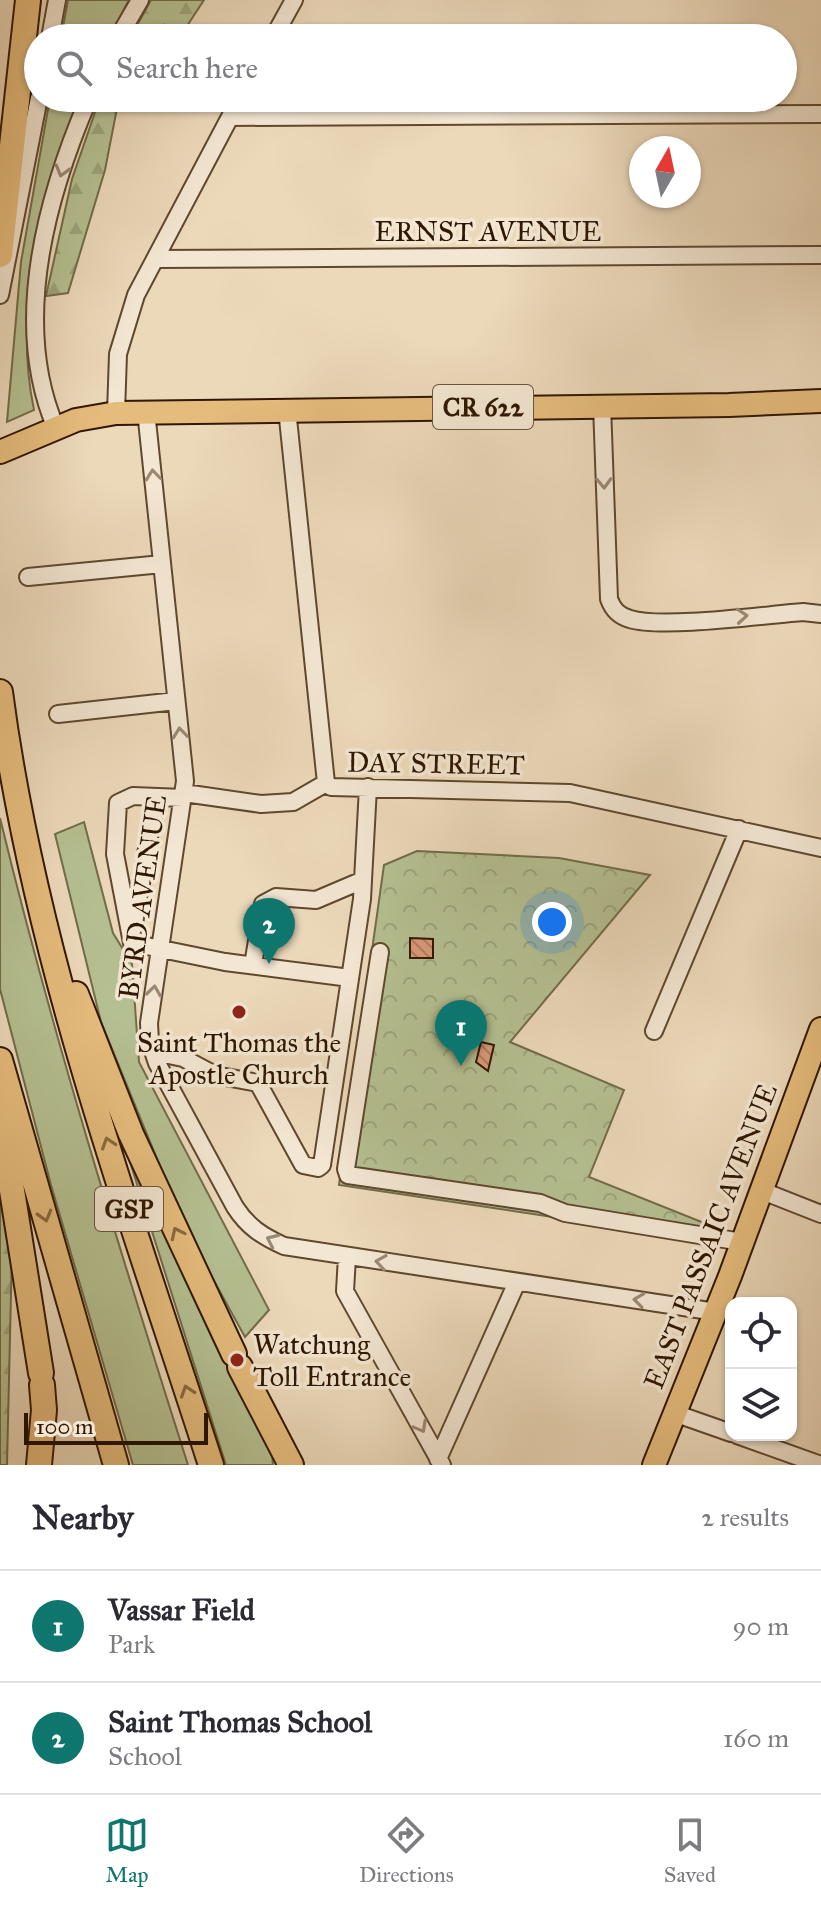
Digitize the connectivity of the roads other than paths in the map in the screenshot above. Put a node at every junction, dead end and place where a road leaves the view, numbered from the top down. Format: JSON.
{"nodes":[{"id":1,"x":28,"y":0,"type":"edge"},
{"id":2,"x":57,"y":0,"type":"edge"},
{"id":3,"x":140,"y":0,"type":"edge"},
{"id":4,"x":294,"y":0,"type":"edge"},
{"id":5,"x":25,"y":24,"type":"edge"},
{"id":6,"x":53,"y":24,"type":"edge"},
{"id":7,"x":126,"y":24,"type":"edge"},
{"id":8,"x":281,"y":24,"type":"edge"},
{"id":9,"x":24,"y":36,"type":"edge"},
{"id":10,"x":36,"y":112,"type":"edge"},
{"id":11,"x":84,"y":112,"type":"edge"},
{"id":12,"x":233,"y":112,"type":"edge"},
{"id":13,"x":821,"y":114,"type":"edge"},
{"id":14,"x":230,"y":117,"type":"junction"},
{"id":15,"x":0,"y":255,"type":"edge"},
{"id":16,"x":821,"y":255,"type":"edge"},
{"id":17,"x":155,"y":259,"type":"junction"},
{"id":18,"x":0,"y":295,"type":"edge"},
{"id":19,"x":821,"y":401,"type":"edge"},
{"id":20,"x":602,"y":405,"type":"junction"},
{"id":21,"x":287,"y":409,"type":"junction"},
{"id":22,"x":146,"y":411,"type":"junction"},
{"id":23,"x":116,"y":413,"type":"junction"},
{"id":24,"x":56,"y":428,"type":"junction"},
{"id":25,"x":3,"y":451,"type":"edge"},
{"id":26,"x":162,"y":564,"type":"junction"},
{"id":27,"x":28,"y":577,"type":"dead end"},
{"id":28,"x":821,"y":614,"type":"edge"},
{"id":29,"x":0,"y":692,"type":"edge"},
{"id":30,"x":176,"y":701,"type":"junction"},
{"id":31,"x":58,"y":714,"type":"dead end"},
{"id":32,"x":326,"y":783,"type":"junction"},
{"id":33,"x":368,"y":787,"type":"junction"},
{"id":34,"x":183,"y":796,"type":"junction"},
{"id":35,"x":156,"y":797,"type":"junction"},
{"id":36,"x":739,"y":829,"type":"junction"},
{"id":37,"x":821,"y":848,"type":"edge"},
{"id":38,"x":28,"y":864,"type":"junction"},
{"id":39,"x":144,"y":864,"type":"junction"},
{"id":40,"x":173,"y":869,"type":"junction"},
{"id":41,"x":363,"y":880,"type":"junction"},
{"id":42,"x":131,"y":938,"type":"junction"},
{"id":43,"x":160,"y":949,"type":"junction"},
{"id":44,"x":380,"y":952,"type":"dead end"},
{"id":45,"x":253,"y":965,"type":"junction"},
{"id":46,"x":350,"y":978,"type":"junction"},
{"id":47,"x":821,"y":1029,"type":"edge"},
{"id":48,"x":654,"y":1031,"type":"dead end"},
{"id":49,"x":154,"y":1052,"type":"junction"},
{"id":50,"x":0,"y":1060,"type":"edge"},
{"id":51,"x":0,"y":1115,"type":"edge"},
{"id":52,"x":760,"y":1190,"type":"junction"},
{"id":53,"x":821,"y":1214,"type":"edge"},
{"id":54,"x":742,"y":1242,"type":"junction"},
{"id":55,"x":347,"y":1257,"type":"junction"},
{"id":56,"x":517,"y":1282,"type":"junction"},
{"id":57,"x":716,"y":1312,"type":"junction"},
{"id":58,"x":674,"y":1413,"type":"junction"},
{"id":59,"x":725,"y":1431,"type":"edge"},
{"id":60,"x":754,"y":1441,"type":"edge"},
{"id":61,"x":440,"y":1462,"type":"edge"},
{"id":62,"x":39,"y":1465,"type":"edge"},
{"id":63,"x":116,"y":1465,"type":"edge"},
{"id":64,"x":211,"y":1465,"type":"edge"},
{"id":65,"x":291,"y":1465,"type":"edge"},
{"id":66,"x":654,"y":1465,"type":"edge"},
{"id":67,"x":821,"y":1465,"type":"edge"}],
"edges":[{"from":1,"to":5,"type":"highway"},
{"from":2,"to":6,"type":"street"},
{"from":3,"to":7,"type":"street"},
{"from":4,"to":8,"type":"street"},
{"from":9,"to":15,"type":"highway"},
{"from":10,"to":18,"type":"street"},
{"from":11,"to":24,"type":"street","one_way":true},
{"from":12,"to":14,"type":"street"},
{"from":13,"to":14,"type":"street"},
{"from":14,"to":17,"type":"street"},
{"from":16,"to":17,"type":"street","name":"ERNST AVENUE"},
{"from":17,"to":23,"type":"street"},
{"from":19,"to":20,"type":"main road","number":"CR 622"},
{"from":20,"to":21,"type":"main road","number":"CR 622"},
{"from":20,"to":28,"type":"street","one_way":true},
{"from":21,"to":22,"type":"main road","number":"CR 622"},
{"from":21,"to":32,"type":"street","name":"DAY STREET"},
{"from":22,"to":23,"type":"main road","number":"CR 622"},
{"from":26,"to":22,"type":"street","name":"BYRD AVENUE","one_way":true},
{"from":23,"to":24,"type":"main road","number":"CR 622"},
{"from":24,"to":25,"type":"main road","number":"CR 622"},
{"from":26,"to":27,"type":"street"},
{"from":26,"to":30,"type":"street","name":"BYRD AVENUE"},
{"from":29,"to":38,"type":"highway","number":"GSP"},
{"from":30,"to":31,"type":"street"},
{"from":34,"to":30,"type":"street","name":"BYRD AVENUE","one_way":true},
{"from":32,"to":33,"type":"street","name":"DAY STREET"},
{"from":32,"to":34,"type":"street"},
{"from":33,"to":36,"type":"street","name":"DAY STREET"},
{"from":33,"to":41,"type":"street"},
{"from":34,"to":35,"type":"street"},
{"from":34,"to":40,"type":"street","name":"BYRD AVENUE"},
{"from":35,"to":39,"type":"street"},
{"from":35,"to":42,"type":"street"},
{"from":36,"to":37,"type":"street","name":"DAY STREET"},
{"from":36,"to":48,"type":"street"},
{"from":64,"to":38,"type":"highway","number":"GSP","one_way":true},
{"from":65,"to":38,"type":"highway","one_way":true},
{"from":39,"to":40,"type":"street"},
{"from":39,"to":42,"type":"street"},
{"from":40,"to":43,"type":"street","name":"BYRD AVENUE"},
{"from":41,"to":45,"type":"street"},
{"from":41,"to":46,"type":"street"},
{"from":42,"to":43,"type":"street"},
{"from":43,"to":45,"type":"street"},
{"from":49,"to":43,"type":"street","name":"BYRD AVENUE","one_way":true},
{"from":44,"to":54,"type":"street"},
{"from":45,"to":46,"type":"street"},
{"from":46,"to":49,"type":"street"},
{"from":47,"to":52,"type":"main road","name":"EAST PASSAIC AVENUE"},
{"from":55,"to":49,"type":"street","name":"BYRD AVENUE","one_way":true},
{"from":50,"to":63,"type":"highway","one_way":true},
{"from":51,"to":62,"type":"highway"},
{"from":52,"to":53,"type":"street"},
{"from":52,"to":54,"type":"main road","name":"EAST PASSAIC AVENUE"},
{"from":54,"to":57,"type":"main road","name":"EAST PASSAIC AVENUE"},
{"from":56,"to":55,"type":"street","name":"BYRD AVENUE","one_way":true},
{"from":55,"to":61,"type":"street","one_way":true},
{"from":57,"to":56,"type":"street","name":"BYRD AVENUE","one_way":true},
{"from":56,"to":61,"type":"street"},
{"from":57,"to":58,"type":"main road","name":"EAST PASSAIC AVENUE"},
{"from":58,"to":59,"type":"street"},
{"from":58,"to":66,"type":"main road","name":"EAST PASSAIC AVENUE"},
{"from":60,"to":67,"type":"street"}]}
